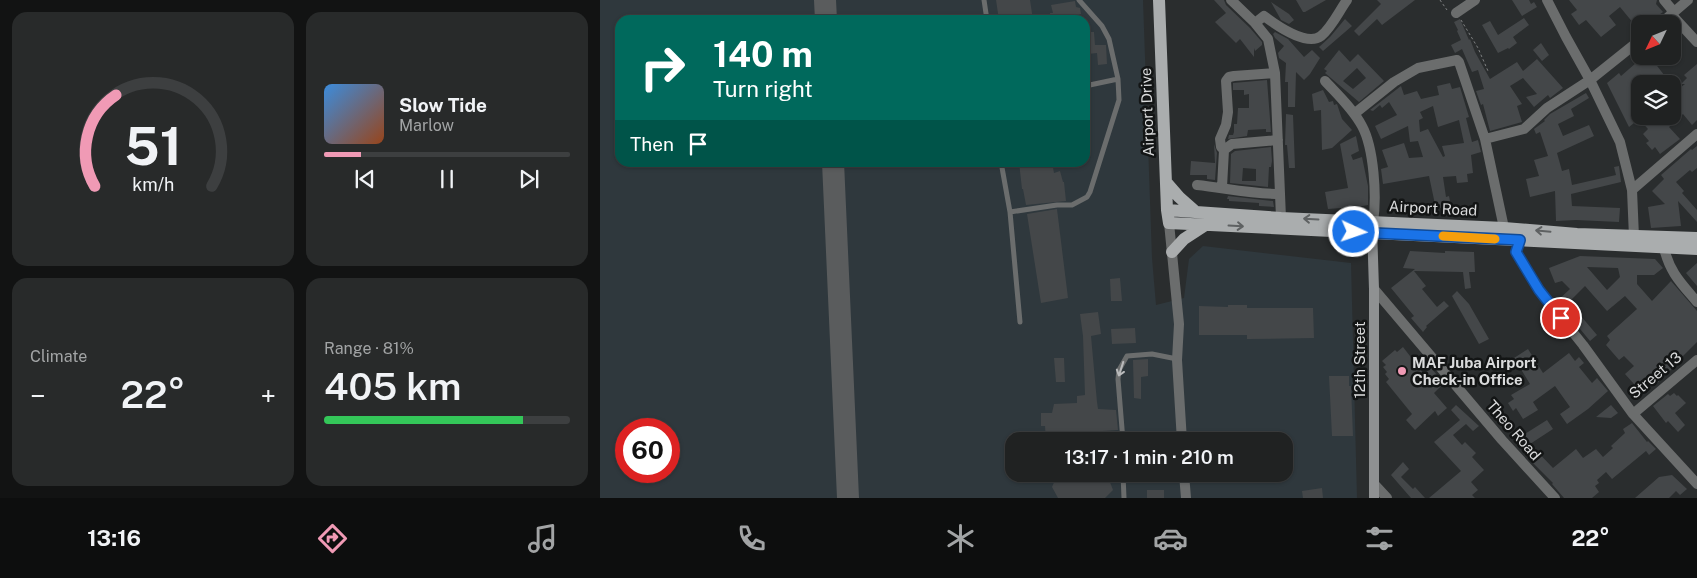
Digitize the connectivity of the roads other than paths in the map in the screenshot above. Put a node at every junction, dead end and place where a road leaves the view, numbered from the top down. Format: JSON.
{"nodes":[{"id":1,"x":984,"y":0,"type":"edge"},
{"id":2,"x":1079,"y":0,"type":"edge"},
{"id":3,"x":1159,"y":0,"type":"edge"},
{"id":4,"x":1231,"y":0,"type":"edge"},
{"id":5,"x":1347,"y":0,"type":"edge"},
{"id":6,"x":1475,"y":0,"type":"edge"},
{"id":7,"x":1548,"y":0,"type":"edge"},
{"id":8,"x":1664,"y":0,"type":"edge"},
{"id":9,"x":1688,"y":0,"type":"edge"},
{"id":10,"x":1456,"y":13,"type":"road end"},
{"id":11,"x":1673,"y":13,"type":"junction"},
{"id":12,"x":986,"y":15,"type":"edge"},
{"id":13,"x":1671,"y":15,"type":"edge"},
{"id":14,"x":1255,"y":23,"type":"junction"},
{"id":15,"x":1697,"y":42,"type":"edge"},
{"id":16,"x":1631,"y":47,"type":"edge"},
{"id":17,"x":1276,"y":73,"type":"junction"},
{"id":18,"x":1118,"y":79,"type":"junction"},
{"id":19,"x":1590,"y":80,"type":"junction"},
{"id":20,"x":1325,"y":81,"type":"dead end"},
{"id":21,"x":1090,"y":85,"type":"edge"},
{"id":22,"x":1354,"y":114,"type":"junction"},
{"id":23,"x":1697,"y":134,"type":"edge"},
{"id":24,"x":1485,"y":139,"type":"junction"},
{"id":25,"x":1278,"y":140,"type":"junction"},
{"id":26,"x":1224,"y":150,"type":"junction"},
{"id":27,"x":1002,"y":167,"type":"edge"},
{"id":28,"x":1166,"y":182,"type":"junction"},
{"id":29,"x":1197,"y":185,"type":"dead end"},
{"id":30,"x":1222,"y":187,"type":"junction"},
{"id":31,"x":1632,"y":190,"type":"junction"},
{"id":32,"x":1280,"y":194,"type":"junction"},
{"id":33,"x":1167,"y":210,"type":"junction"},
{"id":34,"x":1010,"y":212,"type":"junction"},
{"id":35,"x":1196,"y":212,"type":"junction"},
{"id":36,"x":1281,"y":218,"type":"junction"},
{"id":37,"x":1169,"y":223,"type":"junction"},
{"id":38,"x":1207,"y":224,"type":"junction"},
{"id":39,"x":1372,"y":227,"type":"junction"},
{"id":40,"x":1504,"y":228,"type":"junction"},
{"id":41,"x":1634,"y":237,"type":"junction"},
{"id":42,"x":1697,"y":238,"type":"edge"},
{"id":43,"x":1520,"y":240,"type":"junction"},
{"id":44,"x":1664,"y":248,"type":"junction"},
{"id":45,"x":1697,"y":249,"type":"edge"},
{"id":46,"x":1172,"y":252,"type":"junction"},
{"id":47,"x":1374,"y":289,"type":"junction"},
{"id":48,"x":1697,"y":302,"type":"edge"},
{"id":49,"x":1020,"y":322,"type":"dead end"},
{"id":50,"x":1177,"y":360,"type":"junction"},
{"id":51,"x":1697,"y":360,"type":"edge"},
{"id":52,"x":1633,"y":414,"type":"junction"},
{"id":53,"x":1122,"y":432,"type":"edge"},
{"id":54,"x":1181,"y":432,"type":"edge"},
{"id":55,"x":1123,"y":482,"type":"edge"},
{"id":56,"x":1185,"y":482,"type":"edge"},
{"id":57,"x":1374,"y":484,"type":"junction"},
{"id":58,"x":1697,"y":484,"type":"edge"},
{"id":59,"x":1124,"y":498,"type":"edge"},
{"id":60,"x":1186,"y":498,"type":"edge"},
{"id":61,"x":1374,"y":498,"type":"edge"},
{"id":62,"x":1387,"y":498,"type":"edge"},
{"id":63,"x":1555,"y":498,"type":"edge"}],
"edges":[{"from":1,"to":12,"type":"lane"},
{"from":2,"to":18,"type":"lane"},
{"from":3,"to":28,"type":"main road","name":"Airport Drive"},
{"from":4,"to":14,"type":"street"},
{"from":5,"to":14,"type":"street"},
{"from":6,"to":10,"type":"street"},
{"from":7,"to":19,"type":"street"},
{"from":8,"to":11,"type":"street"},
{"from":9,"to":11,"type":"street"},
{"from":11,"to":13,"type":"street"},
{"from":11,"to":15,"type":"street"},
{"from":14,"to":17,"type":"street"},
{"from":16,"to":19,"type":"street"},
{"from":17,"to":25,"type":"street"},
{"from":17,"to":26,"type":"street"},
{"from":18,"to":21,"type":"lane"},
{"from":18,"to":34,"type":"lane"},
{"from":19,"to":24,"type":"street"},
{"from":19,"to":31,"type":"street"},
{"from":20,"to":22,"type":"street"},
{"from":22,"to":24,"type":"street"},
{"from":22,"to":39,"type":"street"},
{"from":23,"to":31,"type":"street"},
{"from":24,"to":40,"type":"street"},
{"from":25,"to":26,"type":"street"},
{"from":25,"to":32,"type":"street"},
{"from":26,"to":30,"type":"street"},
{"from":27,"to":34,"type":"lane"},
{"from":28,"to":33,"type":"main road","name":"Airport Drive"},
{"from":28,"to":35,"type":"main road"},
{"from":29,"to":30,"type":"street"},
{"from":30,"to":32,"type":"street"},
{"from":31,"to":41,"type":"street"},
{"from":32,"to":36,"type":"street"},
{"from":33,"to":35,"type":"main road","name":"Airport Road"},
{"from":33,"to":37,"type":"main road","name":"Airport Drive"},
{"from":34,"to":49,"type":"lane"},
{"from":35,"to":36,"type":"main road","name":"Airport Road"},
{"from":39,"to":36,"type":"main road","name":"Airport Road","one_way":true},
{"from":37,"to":38,"type":"main road","name":"Airport Road"},
{"from":37,"to":46,"type":"street"},
{"from":38,"to":39,"type":"main road","name":"Airport Road","one_way":true},
{"from":38,"to":46,"type":"main road"},
{"from":39,"to":40,"type":"main road","name":"Airport Road"},
{"from":39,"to":43,"type":"main road","name":"Airport Road"},
{"from":39,"to":47,"type":"street","name":"12th Street"},
{"from":41,"to":40,"type":"main road","name":"Airport Road","one_way":true},
{"from":41,"to":42,"type":"main road","name":"Airport Road"},
{"from":43,"to":44,"type":"main road","name":"Airport Road"},
{"from":43,"to":52,"type":"street"},
{"from":44,"to":45,"type":"main road","name":"Airport Road"},
{"from":44,"to":48,"type":"street"},
{"from":46,"to":50,"type":"street"},
{"from":47,"to":57,"type":"street","name":"12th Street"},
{"from":47,"to":63,"type":"street","name":"Theo Road"},
{"from":50,"to":53,"type":"lane","one_way":true},
{"from":50,"to":54,"type":"street"},
{"from":51,"to":52,"type":"street","name":"Street 13"},
{"from":52,"to":58,"type":"street"},
{"from":55,"to":59,"type":"lane"},
{"from":56,"to":60,"type":"street"},
{"from":57,"to":61,"type":"street","name":"12th Street"},
{"from":57,"to":62,"type":"street"}]}
